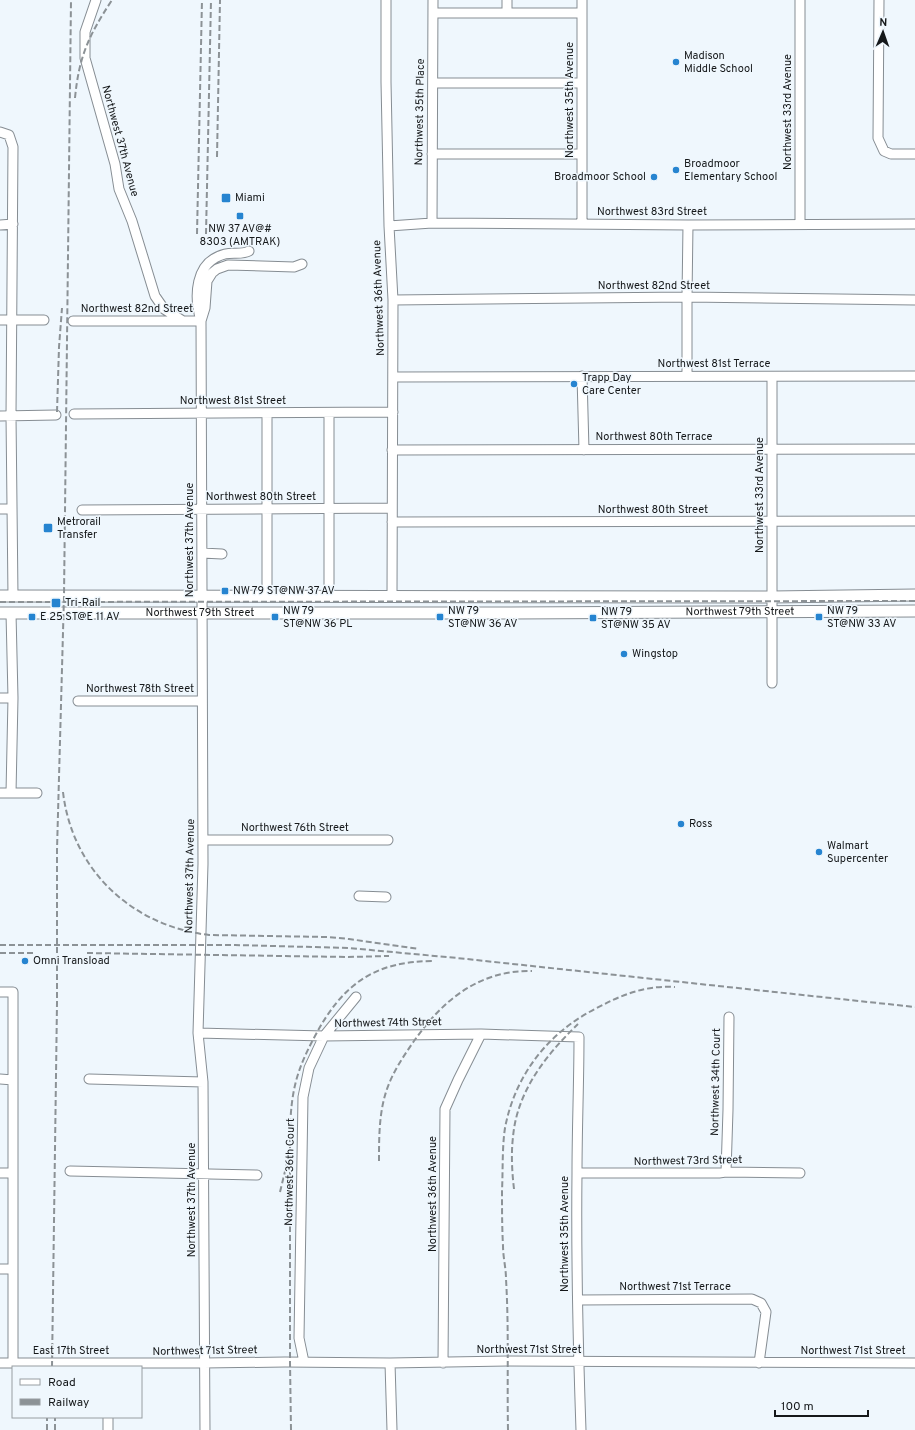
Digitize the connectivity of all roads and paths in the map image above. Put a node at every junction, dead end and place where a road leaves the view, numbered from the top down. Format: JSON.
{"nodes":[{"id":1,"x":96,"y":0,"type":"edge"},
{"id":2,"x":386,"y":0,"type":"edge"},
{"id":3,"x":433,"y":0,"type":"edge"},
{"id":4,"x":507,"y":0,"type":"edge"},
{"id":5,"x":582,"y":0,"type":"edge"},
{"id":6,"x":800,"y":0,"type":"edge"},
{"id":7,"x":879,"y":0,"type":"edge"},
{"id":8,"x":507,"y":12,"type":"junction"},
{"id":9,"x":433,"y":13,"type":"junction"},
{"id":10,"x":582,"y":13,"type":"junction"},
{"id":11,"x":433,"y":83,"type":"junction"},
{"id":12,"x":582,"y":83,"type":"junction"},
{"id":13,"x":0,"y":132,"type":"edge"},
{"id":14,"x":432,"y":154,"type":"junction"},
{"id":15,"x":582,"y":154,"type":"junction"},
{"id":16,"x":915,"y":154,"type":"edge"},
{"id":17,"x":432,"y":223,"type":"junction"},
{"id":18,"x":800,"y":223,"type":"junction"},
{"id":19,"x":0,"y":224,"type":"edge"},
{"id":20,"x":13,"y":224,"type":"junction"},
{"id":21,"x":582,"y":224,"type":"junction"},
{"id":22,"x":915,"y":224,"type":"edge"},
{"id":23,"x":688,"y":225,"type":"junction"},
{"id":24,"x":389,"y":226,"type":"junction"},
{"id":25,"x":249,"y":251,"type":"dead end"},
{"id":26,"x":302,"y":264,"type":"dead end"},
{"id":27,"x":687,"y":297,"type":"junction"},
{"id":28,"x":393,"y":300,"type":"junction"},
{"id":29,"x":915,"y":300,"type":"edge"},
{"id":30,"x":0,"y":320,"type":"edge"},
{"id":31,"x":13,"y":320,"type":"junction"},
{"id":32,"x":44,"y":320,"type":"dead end"},
{"id":33,"x":73,"y":321,"type":"dead end"},
{"id":34,"x":183,"y":321,"type":"junction"},
{"id":35,"x":201,"y":321,"type":"junction"},
{"id":36,"x":582,"y":376,"type":"junction"},
{"id":37,"x":688,"y":376,"type":"junction"},
{"id":38,"x":915,"y":376,"type":"edge"},
{"id":39,"x":393,"y":377,"type":"junction"},
{"id":40,"x":772,"y":377,"type":"junction"},
{"id":41,"x":393,"y":412,"type":"junction"},
{"id":42,"x":201,"y":413,"type":"junction"},
{"id":43,"x":267,"y":413,"type":"junction"},
{"id":44,"x":329,"y":413,"type":"junction"},
{"id":45,"x":74,"y":414,"type":"dead end"},
{"id":46,"x":56,"y":415,"type":"dead end"},
{"id":47,"x":0,"y":416,"type":"edge"},
{"id":48,"x":11,"y":416,"type":"junction"},
{"id":49,"x":772,"y":449,"type":"junction"},
{"id":50,"x":915,"y":449,"type":"edge"},
{"id":51,"x":392,"y":450,"type":"junction"},
{"id":52,"x":584,"y":450,"type":"junction"},
{"id":53,"x":392,"y":508,"type":"junction"},
{"id":54,"x":0,"y":509,"type":"edge"},
{"id":55,"x":12,"y":509,"type":"junction"},
{"id":56,"x":201,"y":509,"type":"junction"},
{"id":57,"x":266,"y":509,"type":"junction"},
{"id":58,"x":330,"y":509,"type":"junction"},
{"id":59,"x":82,"y":510,"type":"dead end"},
{"id":60,"x":915,"y":521,"type":"edge"},
{"id":61,"x":392,"y":522,"type":"junction"},
{"id":62,"x":772,"y":522,"type":"junction"},
{"id":63,"x":202,"y":553,"type":"junction"},
{"id":64,"x":222,"y":554,"type":"dead end"},
{"id":65,"x":915,"y":595,"type":"edge"},
{"id":66,"x":0,"y":596,"type":"edge"},
{"id":67,"x":12,"y":596,"type":"junction"},
{"id":68,"x":329,"y":596,"type":"junction"},
{"id":69,"x":392,"y":596,"type":"junction"},
{"id":70,"x":772,"y":596,"type":"junction"},
{"id":71,"x":202,"y":597,"type":"junction"},
{"id":72,"x":267,"y":597,"type":"junction"},
{"id":73,"x":915,"y":611,"type":"edge"},
{"id":74,"x":771,"y":612,"type":"junction"},
{"id":75,"x":6,"y":613,"type":"edge"},
{"id":76,"x":202,"y":614,"type":"junction"},
{"id":77,"x":772,"y":683,"type":"dead end"},
{"id":78,"x":0,"y":698,"type":"edge"},
{"id":79,"x":13,"y":698,"type":"junction"},
{"id":80,"x":78,"y":701,"type":"dead end"},
{"id":81,"x":202,"y":701,"type":"junction"},
{"id":82,"x":0,"y":792,"type":"edge"},
{"id":83,"x":11,"y":793,"type":"junction"},
{"id":84,"x":37,"y":793,"type":"dead end"},
{"id":85,"x":203,"y":840,"type":"junction"},
{"id":86,"x":388,"y":840,"type":"dead end"},
{"id":87,"x":359,"y":896,"type":"dead end"},
{"id":88,"x":386,"y":897,"type":"dead end"},
{"id":89,"x":0,"y":992,"type":"edge"},
{"id":90,"x":356,"y":997,"type":"dead end"},
{"id":91,"x":729,"y":1016,"type":"dead end"},
{"id":92,"x":198,"y":1033,"type":"junction"},
{"id":93,"x":481,"y":1034,"type":"junction"},
{"id":94,"x":324,"y":1036,"type":"junction"},
{"id":95,"x":578,"y":1037,"type":"joint"},
{"id":96,"x":0,"y":1079,"type":"edge"},
{"id":97,"x":89,"y":1079,"type":"dead end"},
{"id":98,"x":13,"y":1080,"type":"junction"},
{"id":99,"x":203,"y":1082,"type":"junction"},
{"id":100,"x":70,"y":1171,"type":"dead end"},
{"id":101,"x":726,"y":1172,"type":"junction"},
{"id":102,"x":0,"y":1173,"type":"edge"},
{"id":103,"x":12,"y":1173,"type":"junction"},
{"id":104,"x":204,"y":1173,"type":"junction"},
{"id":105,"x":577,"y":1173,"type":"junction"},
{"id":106,"x":800,"y":1173,"type":"dead end"},
{"id":107,"x":257,"y":1175,"type":"dead end"},
{"id":108,"x":0,"y":1269,"type":"edge"},
{"id":109,"x":14,"y":1269,"type":"junction"},
{"id":110,"x":578,"y":1300,"type":"junction"},
{"id":111,"x":13,"y":1362,"type":"junction"},
{"id":112,"x":304,"y":1362,"type":"junction"},
{"id":113,"x":579,"y":1362,"type":"junction"},
{"id":114,"x":0,"y":1363,"type":"edge"},
{"id":115,"x":142,"y":1363,"type":"joint"},
{"id":116,"x":204,"y":1363,"type":"junction"},
{"id":117,"x":390,"y":1363,"type":"junction"},
{"id":118,"x":443,"y":1363,"type":"junction"},
{"id":119,"x":759,"y":1363,"type":"junction"},
{"id":120,"x":915,"y":1363,"type":"edge"},
{"id":121,"x":106,"y":1365,"type":"edge"},
{"id":122,"x":108,"y":1418,"type":"edge"},
{"id":123,"x":108,"y":1430,"type":"edge"},
{"id":124,"x":205,"y":1430,"type":"edge"},
{"id":125,"x":392,"y":1430,"type":"edge"},
{"id":126,"x":581,"y":1430,"type":"edge"}],
"edges":[{"from":1,"to":34,"type":"street","name":"Northwest 37th Avenue"},
{"from":2,"to":24,"type":"street","name":"Northwest 36th Avenue"},
{"from":3,"to":9,"type":"street","name":"Northwest 35th Place"},
{"from":4,"to":8,"type":"street"},
{"from":5,"to":10,"type":"street","name":"Northwest 35th Avenue"},
{"from":6,"to":18,"type":"street","name":"Northwest 33rd Avenue"},
{"from":7,"to":16,"type":"street"},
{"from":8,"to":9,"type":"street"},
{"from":8,"to":10,"type":"street"},
{"from":9,"to":11,"type":"street","name":"Northwest 35th Place"},
{"from":10,"to":12,"type":"street","name":"Northwest 35th Avenue"},
{"from":11,"to":12,"type":"street"},
{"from":11,"to":14,"type":"street","name":"Northwest 35th Place"},
{"from":12,"to":15,"type":"street","name":"Northwest 35th Avenue"},
{"from":13,"to":20,"type":"street"},
{"from":14,"to":15,"type":"street"},
{"from":14,"to":17,"type":"street","name":"Northwest 35th Place"},
{"from":15,"to":21,"type":"street","name":"Northwest 35th Avenue"},
{"from":17,"to":21,"type":"street","name":"Northwest 83rd Street"},
{"from":17,"to":24,"type":"street","name":"Northwest 83rd Street"},
{"from":18,"to":22,"type":"street","name":"Northwest 83rd Street"},
{"from":18,"to":23,"type":"street","name":"Northwest 83rd Street"},
{"from":19,"to":20,"type":"street"},
{"from":20,"to":31,"type":"street"},
{"from":21,"to":23,"type":"street","name":"Northwest 83rd Street"},
{"from":23,"to":27,"type":"street"},
{"from":24,"to":28,"type":"street","name":"Northwest 36th Avenue"},
{"from":25,"to":35,"type":"street","name":"Northwest 37th Avenue"},
{"from":26,"to":35,"type":"street","name":"Northwest 37th Avenue"},
{"from":27,"to":28,"type":"street","name":"Northwest 82nd Street"},
{"from":27,"to":29,"type":"street","name":"Northwest 82nd Street"},
{"from":27,"to":37,"type":"street"},
{"from":28,"to":39,"type":"street","name":"Northwest 36th Avenue"},
{"from":30,"to":31,"type":"street"},
{"from":31,"to":32,"type":"street"},
{"from":31,"to":48,"type":"street"},
{"from":33,"to":34,"type":"street","name":"Northwest 82nd Street"},
{"from":34,"to":35,"type":"street","name":"Northwest 82nd Street"},
{"from":35,"to":42,"type":"street","name":"Northwest 37th Avenue"},
{"from":36,"to":37,"type":"street","name":"Northwest 81st Terrace"},
{"from":36,"to":39,"type":"street","name":"Northwest 81st Terrace"},
{"from":36,"to":52,"type":"street"},
{"from":37,"to":40,"type":"street","name":"Northwest 81st Terrace"},
{"from":38,"to":40,"type":"street","name":"Northwest 81st Terrace"},
{"from":39,"to":41,"type":"street","name":"Northwest 36th Avenue"},
{"from":40,"to":49,"type":"street","name":"Northwest 33rd Avenue"},
{"from":41,"to":44,"type":"street","name":"Northwest 81st Street"},
{"from":41,"to":51,"type":"street","name":"Northwest 36th Avenue"},
{"from":42,"to":43,"type":"street","name":"Northwest 81st Street"},
{"from":42,"to":45,"type":"street","name":"Northwest 81st Street"},
{"from":42,"to":56,"type":"street","name":"Northwest 37th Avenue"},
{"from":43,"to":44,"type":"street","name":"Northwest 81st Street"},
{"from":43,"to":57,"type":"street"},
{"from":44,"to":58,"type":"street"},
{"from":46,"to":48,"type":"street"},
{"from":47,"to":48,"type":"street"},
{"from":48,"to":55,"type":"street"},
{"from":49,"to":50,"type":"street","name":"Northwest 80th Terrace"},
{"from":49,"to":52,"type":"street","name":"Northwest 80th Terrace"},
{"from":49,"to":62,"type":"street","name":"Northwest 33rd Avenue"},
{"from":51,"to":52,"type":"street","name":"Northwest 80th Terrace"},
{"from":51,"to":53,"type":"street","name":"Northwest 36th Avenue"},
{"from":53,"to":58,"type":"street","name":"Northwest 80th Street"},
{"from":53,"to":61,"type":"street","name":"Northwest 36th Avenue"},
{"from":54,"to":55,"type":"street"},
{"from":55,"to":67,"type":"street"},
{"from":56,"to":57,"type":"street","name":"Northwest 80th Street"},
{"from":56,"to":59,"type":"street","name":"Northwest 80th Street"},
{"from":56,"to":63,"type":"street","name":"Northwest 37th Avenue"},
{"from":57,"to":58,"type":"street","name":"Northwest 80th Street"},
{"from":57,"to":72,"type":"street"},
{"from":58,"to":68,"type":"street"},
{"from":60,"to":62,"type":"street","name":"Northwest 80th Street"},
{"from":61,"to":62,"type":"street","name":"Northwest 80th Street"},
{"from":61,"to":69,"type":"street","name":"Northwest 36th Avenue"},
{"from":62,"to":70,"type":"street","name":"Northwest 33rd Avenue"},
{"from":63,"to":64,"type":"street"},
{"from":63,"to":71,"type":"street","name":"Northwest 37th Avenue"},
{"from":65,"to":70,"type":"main road","name":"Northwest 79th Street"},
{"from":66,"to":67,"type":"main road","name":"Northwest 79th Street"},
{"from":67,"to":71,"type":"main road","name":"Northwest 79th Street"},
{"from":68,"to":69,"type":"main road","name":"Northwest 79th Street"},
{"from":68,"to":72,"type":"main road","name":"Northwest 79th Street"},
{"from":69,"to":70,"type":"main road","name":"Northwest 79th Street"},
{"from":70,"to":74,"type":"street","name":"Northwest 33rd Avenue"},
{"from":71,"to":72,"type":"main road","name":"Northwest 79th Street"},
{"from":71,"to":76,"type":"street","name":"Northwest 37th Avenue"},
{"from":73,"to":74,"type":"main road","name":"Northwest 79th Street"},
{"from":74,"to":76,"type":"main road","name":"Northwest 79th Street"},
{"from":74,"to":77,"type":"street","name":"Northwest 33rd Avenue"},
{"from":75,"to":76,"type":"main road","name":"Northwest 79th Street"},
{"from":75,"to":79,"type":"street"},
{"from":76,"to":81,"type":"street","name":"Northwest 37th Avenue"},
{"from":78,"to":79,"type":"street"},
{"from":79,"to":83,"type":"street"},
{"from":80,"to":81,"type":"street","name":"Northwest 78th Street"},
{"from":81,"to":85,"type":"street","name":"Northwest 37th Avenue"},
{"from":82,"to":83,"type":"street"},
{"from":83,"to":84,"type":"street"},
{"from":85,"to":86,"type":"street","name":"Northwest 76th Street"},
{"from":85,"to":92,"type":"street","name":"Northwest 37th Avenue"},
{"from":87,"to":88,"type":"street"},
{"from":89,"to":98,"type":"street"},
{"from":90,"to":94,"type":"street","name":"Northwest 36th Court"},
{"from":91,"to":101,"type":"street","name":"Northwest 34th Court"},
{"from":92,"to":94,"type":"street","name":"Northwest 74th Street"},
{"from":92,"to":99,"type":"street","name":"Northwest 37th Avenue"},
{"from":93,"to":94,"type":"street","name":"Northwest 74th Street"},
{"from":93,"to":95,"type":"street","name":"Northwest 74th Street"},
{"from":93,"to":118,"type":"street","name":"Northwest 36th Avenue"},
{"from":94,"to":112,"type":"street","name":"Northwest 36th Court"},
{"from":95,"to":105,"type":"street","name":"Northwest 35th Avenue"},
{"from":96,"to":98,"type":"street"},
{"from":97,"to":99,"type":"street"},
{"from":98,"to":103,"type":"street"},
{"from":99,"to":104,"type":"street","name":"Northwest 37th Avenue"},
{"from":100,"to":104,"type":"street"},
{"from":101,"to":105,"type":"street","name":"Northwest 73rd Street"},
{"from":101,"to":106,"type":"street","name":"Northwest 73rd Street"},
{"from":102,"to":103,"type":"street"},
{"from":103,"to":109,"type":"street"},
{"from":104,"to":107,"type":"street"},
{"from":104,"to":116,"type":"street","name":"Northwest 37th Avenue"},
{"from":105,"to":110,"type":"street","name":"Northwest 35th Avenue"},
{"from":108,"to":109,"type":"street"},
{"from":109,"to":111,"type":"street"},
{"from":110,"to":113,"type":"street","name":"Northwest 35th Avenue"},
{"from":110,"to":119,"type":"street","name":"Northwest 71st Terrace"},
{"from":111,"to":114,"type":"street","name":"East 17th Street"},
{"from":111,"to":121,"type":"street","name":"East 17th Street"},
{"from":112,"to":116,"type":"street","name":"Northwest 71st Street"},
{"from":112,"to":117,"type":"street","name":"Northwest 71st Street"},
{"from":113,"to":118,"type":"street","name":"Northwest 71st Street"},
{"from":113,"to":119,"type":"street","name":"Northwest 71st Street"},
{"from":113,"to":126,"type":"street","name":"Northwest 35th Avenue"},
{"from":115,"to":116,"type":"street","name":"Northwest 71st Street"},
{"from":115,"to":121,"type":"street","name":"East 17th Street"},
{"from":116,"to":124,"type":"street","name":"Northwest 37th Avenue"},
{"from":117,"to":118,"type":"street","name":"Northwest 71st Street"},
{"from":117,"to":125,"type":"street"},
{"from":119,"to":120,"type":"street","name":"Northwest 71st Street"},
{"from":122,"to":123,"type":"street"}]}
